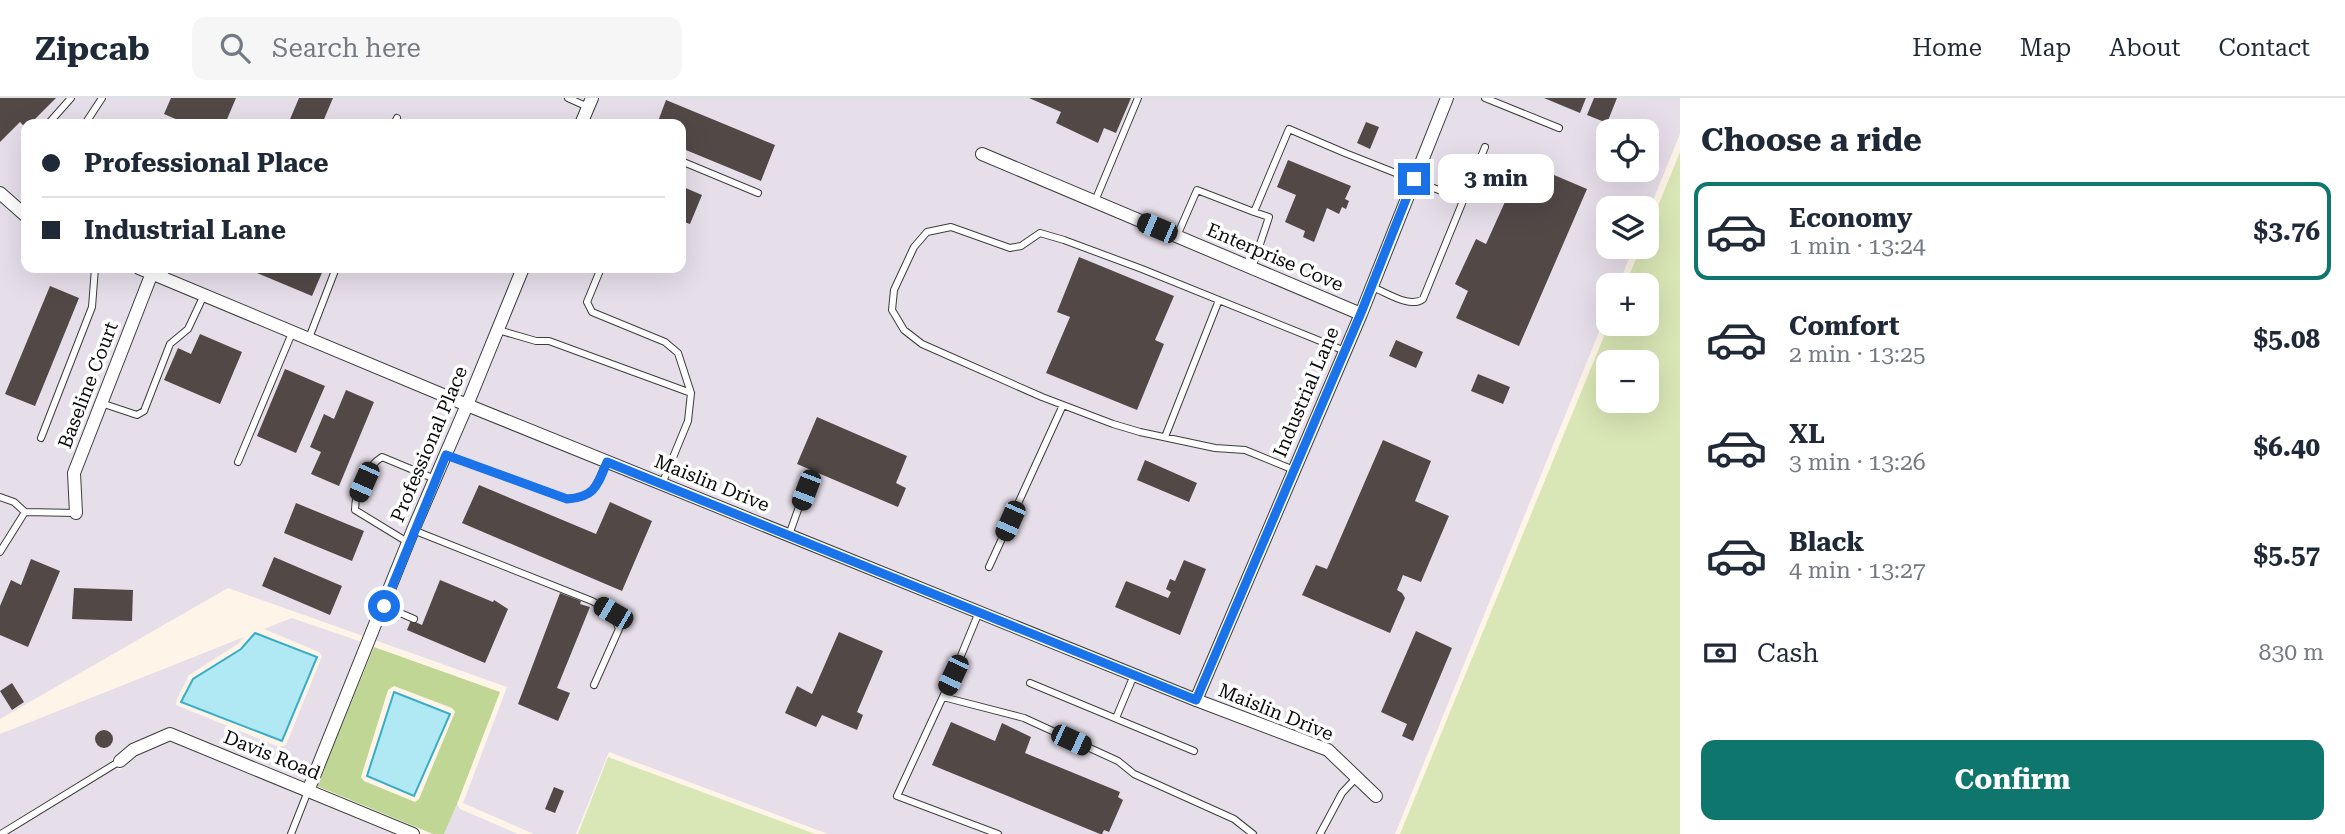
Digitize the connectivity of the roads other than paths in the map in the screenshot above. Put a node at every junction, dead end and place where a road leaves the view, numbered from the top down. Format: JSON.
{"nodes":[{"id":1,"x":71,"y":98,"type":"edge"},
{"id":2,"x":102,"y":98,"type":"edge"},
{"id":3,"x":568,"y":98,"type":"edge"},
{"id":4,"x":1139,"y":98,"type":"edge"},
{"id":5,"x":1447,"y":98,"type":"edge"},
{"id":6,"x":1485,"y":98,"type":"edge"},
{"id":7,"x":590,"y":103,"type":"edge"},
{"id":8,"x":52,"y":119,"type":"edge"},
{"id":9,"x":88,"y":119,"type":"edge"},
{"id":10,"x":1559,"y":128,"type":"dead end"},
{"id":11,"x":1485,"y":147,"type":"dead end"},
{"id":12,"x":982,"y":153,"type":"dead end"},
{"id":13,"x":686,"y":163,"type":"edge"},
{"id":14,"x":1414,"y":179,"type":"junction"},
{"id":15,"x":0,"y":193,"type":"edge"},
{"id":16,"x":758,"y":193,"type":"dead end"},
{"id":17,"x":1464,"y":200,"type":"junction"},
{"id":18,"x":1095,"y":201,"type":"junction"},
{"id":19,"x":21,"y":212,"type":"edge"},
{"id":20,"x":1254,"y":212,"type":"junction"},
{"id":21,"x":1177,"y":236,"type":"junction"},
{"id":22,"x":1252,"y":268,"type":"junction"},
{"id":23,"x":95,"y":273,"type":"edge"},
{"id":24,"x":154,"y":273,"type":"edge"},
{"id":25,"x":159,"y":273,"type":"edge"},
{"id":26,"x":335,"y":273,"type":"edge"},
{"id":27,"x":521,"y":273,"type":"edge"},
{"id":28,"x":599,"y":273,"type":"edge"},
{"id":29,"x":1372,"y":286,"type":"junction"},
{"id":30,"x":204,"y":295,"type":"junction"},
{"id":31,"x":1219,"y":300,"type":"junction"},
{"id":32,"x":1361,"y":313,"type":"junction"},
{"id":33,"x":498,"y":330,"type":"junction"},
{"id":34,"x":292,"y":333,"type":"junction"},
{"id":35,"x":308,"y":340,"type":"junction"},
{"id":36,"x":1345,"y":351,"type":"junction"},
{"id":37,"x":691,"y":393,"type":"junction"},
{"id":38,"x":101,"y":403,"type":"junction"},
{"id":39,"x":467,"y":405,"type":"junction"},
{"id":40,"x":1063,"y":405,"type":"junction"},
{"id":41,"x":1165,"y":437,"type":"junction"},
{"id":42,"x":41,"y":438,"type":"dead end"},
{"id":43,"x":446,"y":455,"type":"junction"},
{"id":44,"x":238,"y":462,"type":"dead end"},
{"id":45,"x":607,"y":462,"type":"junction"},
{"id":46,"x":1294,"y":470,"type":"junction"},
{"id":47,"x":435,"y":480,"type":"junction"},
{"id":48,"x":662,"y":484,"type":"junction"},
{"id":49,"x":806,"y":490,"type":"dead end"},
{"id":50,"x":0,"y":497,"type":"edge"},
{"id":51,"x":25,"y":512,"type":"junction"},
{"id":52,"x":76,"y":513,"type":"joint"},
{"id":53,"x":414,"y":530,"type":"junction"},
{"id":54,"x":789,"y":535,"type":"junction"},
{"id":55,"x":409,"y":543,"type":"junction"},
{"id":56,"x":0,"y":552,"type":"edge"},
{"id":57,"x":989,"y":567,"type":"dead end"},
{"id":58,"x":384,"y":606,"type":"junction"},
{"id":59,"x":979,"y":612,"type":"junction"},
{"id":60,"x":414,"y":620,"type":"dead end"},
{"id":61,"x":1134,"y":675,"type":"junction"},
{"id":62,"x":1030,"y":683,"type":"dead end"},
{"id":63,"x":594,"y":685,"type":"dead end"},
{"id":64,"x":943,"y":697,"type":"junction"},
{"id":65,"x":1196,"y":700,"type":"junction"},
{"id":66,"x":1116,"y":718,"type":"junction"},
{"id":67,"x":1194,"y":751,"type":"dead end"},
{"id":68,"x":120,"y":761,"type":"joint"},
{"id":69,"x":1356,"y":778,"type":"junction"},
{"id":70,"x":308,"y":791,"type":"junction"},
{"id":71,"x":1376,"y":796,"type":"dead end"},
{"id":72,"x":1,"y":834,"type":"edge"},
{"id":73,"x":291,"y":834,"type":"edge"},
{"id":74,"x":413,"y":834,"type":"edge"},
{"id":75,"x":998,"y":834,"type":"edge"},
{"id":76,"x":1253,"y":834,"type":"edge"},
{"id":77,"x":1320,"y":834,"type":"edge"}],
"edges":[{"from":1,"to":8,"type":"lane"},
{"from":2,"to":9,"type":"lane"},
{"from":3,"to":7,"type":"lane"},
{"from":4,"to":18,"type":"lane"},
{"from":5,"to":14,"type":"street","name":"Industrial Lane"},
{"from":6,"to":10,"type":"lane"},
{"from":11,"to":17,"type":"lane"},
{"from":12,"to":18,"type":"street","name":"Enterprise Cove"},
{"from":13,"to":16,"type":"lane"},
{"from":14,"to":17,"type":"lane"},
{"from":14,"to":20,"type":"lane"},
{"from":14,"to":29,"type":"street","name":"Industrial Lane"},
{"from":15,"to":19,"type":"street"},
{"from":17,"to":29,"type":"lane"},
{"from":18,"to":21,"type":"street","name":"Enterprise Cove"},
{"from":20,"to":21,"type":"lane"},
{"from":20,"to":22,"type":"lane"},
{"from":21,"to":22,"type":"street","name":"Enterprise Cove"},
{"from":22,"to":32,"type":"street","name":"Enterprise Cove"},
{"from":23,"to":42,"type":"lane"},
{"from":24,"to":38,"type":"street","name":"Baseline Court"},
{"from":25,"to":30,"type":"street","name":"Maislin Drive"},
{"from":26,"to":35,"type":"lane"},
{"from":27,"to":33,"type":"street","name":"Professional Place"},
{"from":28,"to":37,"type":"lane"},
{"from":29,"to":32,"type":"street","name":"Industrial Lane"},
{"from":30,"to":34,"type":"street","name":"Maislin Drive"},
{"from":30,"to":38,"type":"lane"},
{"from":31,"to":36,"type":"lane"},
{"from":31,"to":40,"type":"lane"},
{"from":31,"to":41,"type":"lane"},
{"from":32,"to":36,"type":"street","name":"Industrial Lane"},
{"from":33,"to":37,"type":"lane"},
{"from":33,"to":39,"type":"street","name":"Professional Place"},
{"from":34,"to":35,"type":"street","name":"Maislin Drive"},
{"from":34,"to":44,"type":"lane"},
{"from":35,"to":39,"type":"street","name":"Maislin Drive"},
{"from":36,"to":46,"type":"street","name":"Industrial Lane"},
{"from":37,"to":48,"type":"lane"},
{"from":38,"to":52,"type":"street","name":"Baseline Court"},
{"from":39,"to":43,"type":"street","name":"Professional Place"},
{"from":39,"to":45,"type":"street","name":"Maislin Drive"},
{"from":40,"to":41,"type":"lane"},
{"from":40,"to":57,"type":"lane"},
{"from":41,"to":46,"type":"lane"},
{"from":43,"to":45,"type":"lane"},
{"from":43,"to":47,"type":"street","name":"Professional Place"},
{"from":45,"to":48,"type":"street","name":"Maislin Drive"},
{"from":46,"to":65,"type":"street","name":"Industrial Lane"},
{"from":47,"to":53,"type":"street","name":"Professional Place"},
{"from":47,"to":55,"type":"lane"},
{"from":48,"to":54,"type":"street","name":"Maislin Drive"},
{"from":49,"to":54,"type":"lane"},
{"from":50,"to":51,"type":"lane"},
{"from":51,"to":52,"type":"lane"},
{"from":51,"to":56,"type":"lane"},
{"from":53,"to":55,"type":"street","name":"Professional Place"},
{"from":53,"to":63,"type":"lane"},
{"from":54,"to":59,"type":"street","name":"Maislin Drive"},
{"from":55,"to":58,"type":"street","name":"Professional Place"},
{"from":58,"to":60,"type":"lane"},
{"from":58,"to":70,"type":"street","name":"Professional Place"},
{"from":59,"to":61,"type":"street","name":"Maislin Drive"},
{"from":59,"to":64,"type":"lane"},
{"from":61,"to":65,"type":"street","name":"Maislin Drive"},
{"from":61,"to":66,"type":"lane"},
{"from":62,"to":66,"type":"lane"},
{"from":64,"to":75,"type":"lane"},
{"from":64,"to":76,"type":"lane"},
{"from":65,"to":69,"type":"street","name":"Maislin Drive"},
{"from":66,"to":67,"type":"lane"},
{"from":68,"to":70,"type":"street","name":"Davis Road"},
{"from":68,"to":72,"type":"lane"},
{"from":69,"to":71,"type":"street","name":"Maislin Drive"},
{"from":69,"to":77,"type":"lane"},
{"from":70,"to":73,"type":"lane"},
{"from":70,"to":74,"type":"street","name":"Davis Road"}]}
